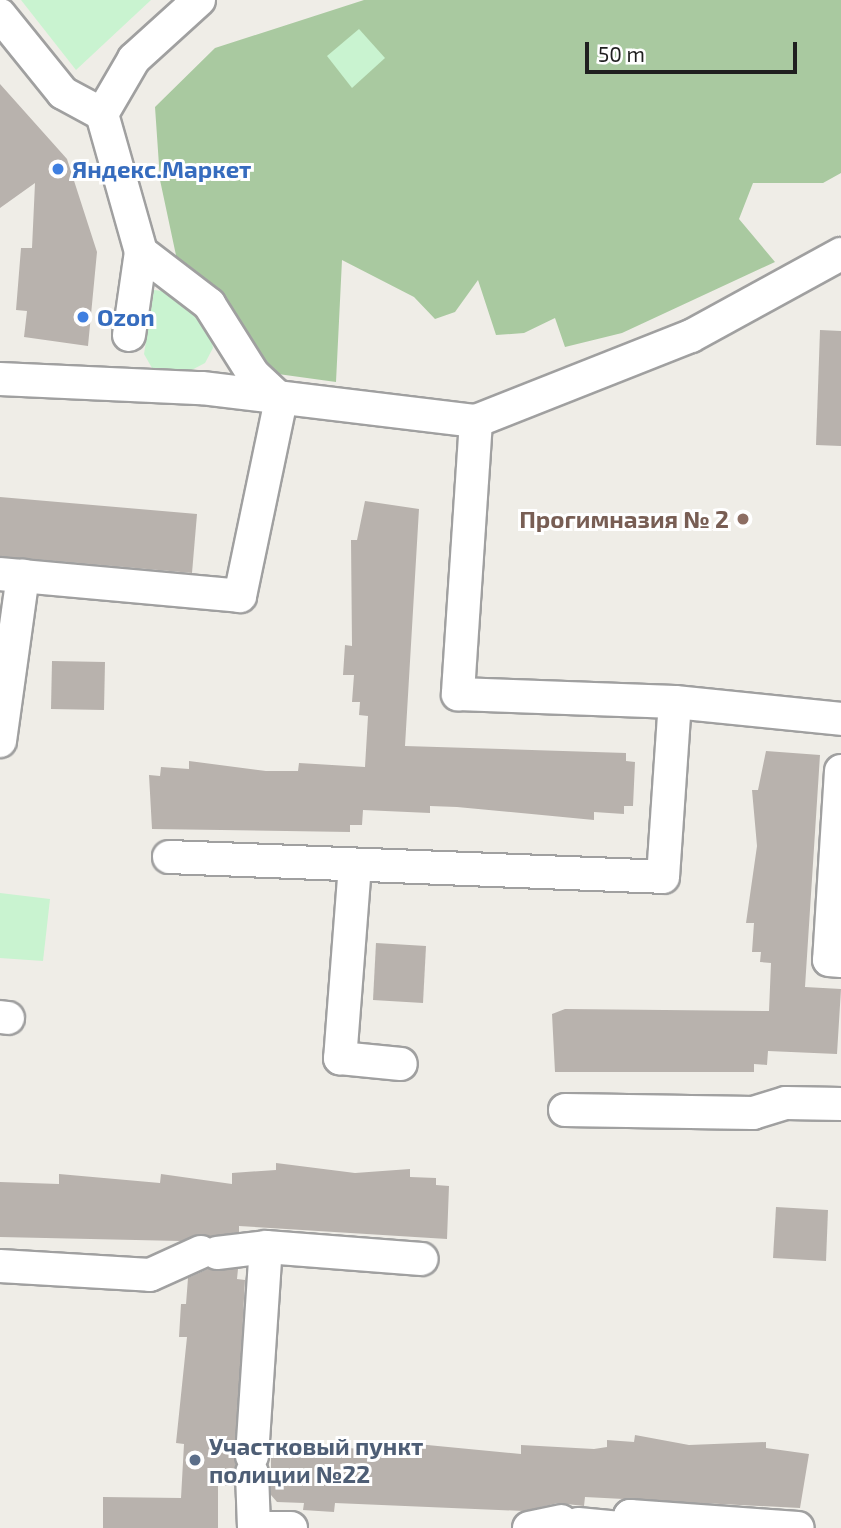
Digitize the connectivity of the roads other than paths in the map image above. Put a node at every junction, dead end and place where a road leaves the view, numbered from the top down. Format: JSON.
{"nodes":[{"id":1,"x":199,"y":0,"type":"edge"},
{"id":2,"x":0,"y":15,"type":"edge"},
{"id":3,"x":102,"y":114,"type":"junction"},
{"id":4,"x":141,"y":252,"type":"junction"},
{"id":5,"x":841,"y":254,"type":"edge"},
{"id":6,"x":129,"y":335,"type":"dead end"},
{"id":7,"x":238,"y":348,"type":"junction"},
{"id":8,"x":0,"y":379,"type":"edge"},
{"id":9,"x":202,"y":388,"type":"junction"},
{"id":10,"x":281,"y":400,"type":"junction"},
{"id":11,"x":476,"y":421,"type":"junction"},
{"id":12,"x":11,"y":575,"type":"edge"},
{"id":13,"x":676,"y":702,"type":"junction"},
{"id":14,"x":841,"y":719,"type":"edge"},
{"id":15,"x":0,"y":741,"type":"edge"},
{"id":16,"x":841,"y":771,"type":"edge"},
{"id":17,"x":169,"y":857,"type":"dead end"},
{"id":18,"x":355,"y":865,"type":"junction"},
{"id":19,"x":841,"y":961,"type":"edge"},
{"id":20,"x":401,"y":1064,"type":"dead end"},
{"id":21,"x":841,"y":1104,"type":"edge"},
{"id":22,"x":565,"y":1110,"type":"dead end"},
{"id":23,"x":266,"y":1247,"type":"junction"},
{"id":24,"x":422,"y":1259,"type":"dead end"},
{"id":25,"x":0,"y":1266,"type":"edge"},
{"id":26,"x":254,"y":1527,"type":"edge"},
{"id":27,"x":291,"y":1528,"type":"edge"},
{"id":28,"x":529,"y":1528,"type":"edge"},
{"id":29,"x":621,"y":1528,"type":"edge"},
{"id":30,"x":629,"y":1528,"type":"edge"},
{"id":31,"x":798,"y":1528,"type":"edge"}],
"edges":[{"from":1,"to":3,"type":"street"},
{"from":2,"to":3,"type":"street"},
{"from":3,"to":4,"type":"street"},
{"from":4,"to":6,"type":"street"},
{"from":4,"to":7,"type":"street"},
{"from":5,"to":11,"type":"street"},
{"from":7,"to":9,"type":"street"},
{"from":7,"to":10,"type":"street"},
{"from":8,"to":9,"type":"street"},
{"from":9,"to":10,"type":"street"},
{"from":10,"to":11,"type":"street"},
{"from":10,"to":12,"type":"street"},
{"from":11,"to":13,"type":"street"},
{"from":12,"to":15,"type":"street"},
{"from":13,"to":14,"type":"street"},
{"from":13,"to":18,"type":"street"},
{"from":16,"to":19,"type":"street"},
{"from":17,"to":18,"type":"street"},
{"from":18,"to":20,"type":"street"},
{"from":21,"to":22,"type":"street"},
{"from":23,"to":24,"type":"street"},
{"from":23,"to":25,"type":"street"},
{"from":23,"to":26,"type":"street"},
{"from":26,"to":27,"type":"street"},
{"from":28,"to":29,"type":"street"},
{"from":30,"to":31,"type":"street"}]}
